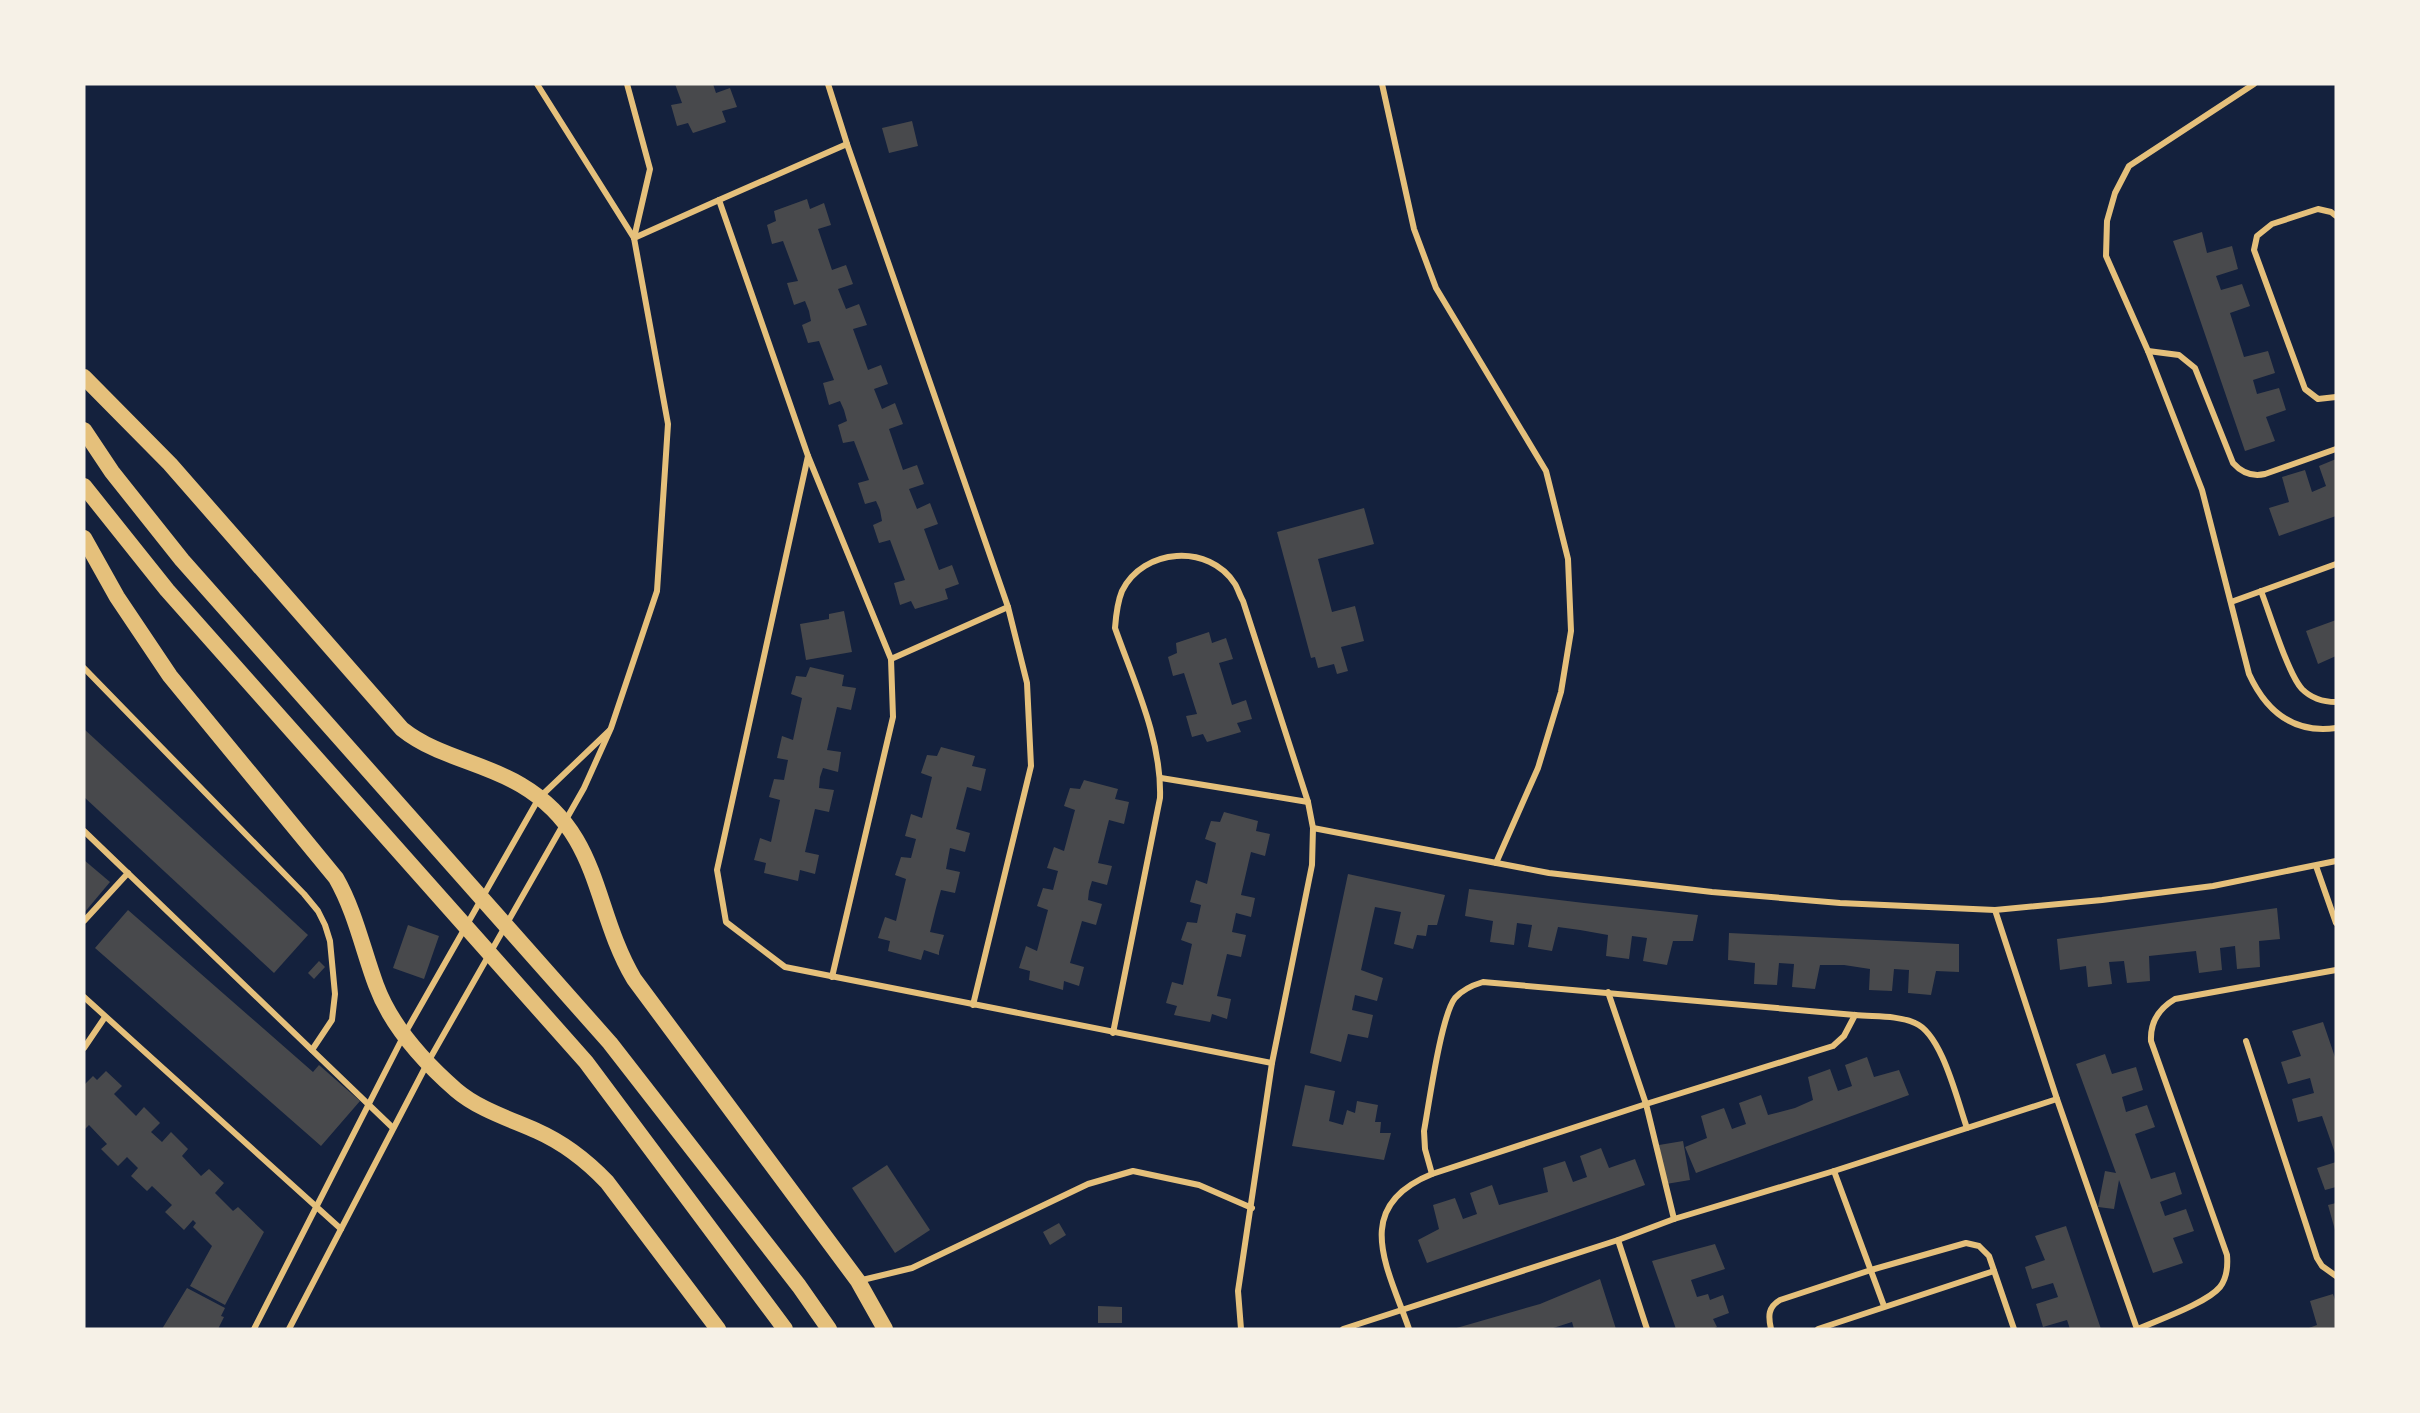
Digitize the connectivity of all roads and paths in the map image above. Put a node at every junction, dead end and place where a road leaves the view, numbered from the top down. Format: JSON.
{"nodes":[{"id":1,"x":537,"y":84,"type":"edge"},
{"id":2,"x":627,"y":84,"type":"edge"},
{"id":3,"x":828,"y":84,"type":"edge"},
{"id":4,"x":1382,"y":84,"type":"edge"},
{"id":5,"x":2254,"y":84,"type":"edge"},
{"id":6,"x":848,"y":144,"type":"junction"},
{"id":7,"x":719,"y":200,"type":"junction"},
{"id":8,"x":2336,"y":216,"type":"edge"},
{"id":9,"x":634,"y":238,"type":"junction"},
{"id":10,"x":2148,"y":351,"type":"junction"},
{"id":11,"x":84,"y":377,"type":"edge"},
{"id":12,"x":2336,"y":397,"type":"edge"},
{"id":13,"x":84,"y":430,"type":"edge"},
{"id":14,"x":2336,"y":448,"type":"edge"},
{"id":15,"x":808,"y":456,"type":"junction"},
{"id":16,"x":84,"y":486,"type":"edge"},
{"id":17,"x":84,"y":538,"type":"edge"},
{"id":18,"x":2336,"y":564,"type":"edge"},
{"id":19,"x":2261,"y":591,"type":"junction"},
{"id":20,"x":2231,"y":602,"type":"junction"},
{"id":21,"x":1008,"y":607,"type":"junction"},
{"id":22,"x":891,"y":659,"type":"junction"},
{"id":23,"x":84,"y":668,"type":"edge"},
{"id":24,"x":2336,"y":702,"type":"edge"},
{"id":25,"x":611,"y":728,"type":"junction"},
{"id":26,"x":2336,"y":728,"type":"edge"},
{"id":27,"x":1161,"y":778,"type":"junction"},
{"id":28,"x":539,"y":798,"type":"junction"},
{"id":29,"x":1308,"y":802,"type":"junction"},
{"id":30,"x":565,"y":822,"type":"junction"},
{"id":31,"x":1313,"y":828,"type":"junction"},
{"id":32,"x":84,"y":831,"type":"edge"},
{"id":33,"x":2336,"y":861,"type":"edge"},
{"id":34,"x":1496,"y":862,"type":"junction"},
{"id":35,"x":2316,"y":866,"type":"junction"},
{"id":36,"x":128,"y":873,"type":"junction"},
{"id":37,"x":1995,"y":910,"type":"junction"},
{"id":38,"x":84,"y":921,"type":"edge"},
{"id":39,"x":2336,"y":923,"type":"edge"},
{"id":40,"x":2336,"y":970,"type":"edge"},
{"id":41,"x":832,"y":977,"type":"junction"},
{"id":42,"x":1608,"y":992,"type":"junction"},
{"id":43,"x":84,"y":997,"type":"edge"},
{"id":44,"x":973,"y":1005,"type":"junction"},
{"id":45,"x":1855,"y":1015,"type":"junction"},
{"id":46,"x":105,"y":1017,"type":"junction"},
{"id":47,"x":1113,"y":1033,"type":"junction"},
{"id":48,"x":404,"y":1035,"type":"junction"},
{"id":49,"x":2246,"y":1041,"type":"dead end"},
{"id":50,"x":84,"y":1048,"type":"edge"},
{"id":51,"x":312,"y":1050,"type":"junction"},
{"id":52,"x":428,"y":1062,"type":"junction"},
{"id":53,"x":1272,"y":1063,"type":"junction"},
{"id":54,"x":2057,"y":1099,"type":"junction"},
{"id":55,"x":368,"y":1104,"type":"junction"},
{"id":56,"x":1646,"y":1104,"type":"junction"},
{"id":57,"x":393,"y":1128,"type":"junction"},
{"id":58,"x":1967,"y":1128,"type":"junction"},
{"id":59,"x":1834,"y":1171,"type":"junction"},
{"id":60,"x":1432,"y":1174,"type":"junction"},
{"id":61,"x":316,"y":1206,"type":"junction"},
{"id":62,"x":1252,"y":1208,"type":"junction"},
{"id":63,"x":1674,"y":1219,"type":"junction"},
{"id":64,"x":341,"y":1229,"type":"junction"},
{"id":65,"x":1618,"y":1240,"type":"junction"},
{"id":66,"x":1871,"y":1270,"type":"junction"},
{"id":67,"x":1994,"y":1270,"type":"junction"},
{"id":68,"x":2336,"y":1276,"type":"edge"},
{"id":69,"x":858,"y":1281,"type":"junction"},
{"id":70,"x":1884,"y":1306,"type":"junction"},
{"id":71,"x":1403,"y":1310,"type":"junction"},
{"id":72,"x":254,"y":1329,"type":"edge"},
{"id":73,"x":289,"y":1329,"type":"edge"},
{"id":74,"x":718,"y":1329,"type":"edge"},
{"id":75,"x":785,"y":1329,"type":"edge"},
{"id":76,"x":830,"y":1329,"type":"edge"},
{"id":77,"x":885,"y":1329,"type":"edge"},
{"id":78,"x":1242,"y":1329,"type":"edge"},
{"id":79,"x":1342,"y":1329,"type":"edge"},
{"id":80,"x":1409,"y":1329,"type":"edge"},
{"id":81,"x":1647,"y":1329,"type":"edge"},
{"id":82,"x":1771,"y":1329,"type":"edge"},
{"id":83,"x":1818,"y":1329,"type":"edge"},
{"id":84,"x":2014,"y":1329,"type":"edge"},
{"id":85,"x":2138,"y":1329,"type":"edge"}],
"edges":[{"from":1,"to":9,"type":"street"},
{"from":2,"to":9,"type":"street"},
{"from":3,"to":6,"type":"street"},
{"from":4,"to":34,"type":"street"},
{"from":5,"to":10,"type":"street"},
{"from":6,"to":7,"type":"street"},
{"from":6,"to":21,"type":"street"},
{"from":7,"to":9,"type":"street"},
{"from":7,"to":15,"type":"street"},
{"from":8,"to":12,"type":"street"},
{"from":9,"to":25,"type":"street"},
{"from":10,"to":14,"type":"street"},
{"from":10,"to":20,"type":"street"},
{"from":11,"to":28,"type":"highway"},
{"from":13,"to":76,"type":"highway"},
{"from":15,"to":22,"type":"street"},
{"from":15,"to":41,"type":"street"},
{"from":16,"to":75,"type":"highway"},
{"from":17,"to":48,"type":"highway"},
{"from":18,"to":19,"type":"street"},
{"from":19,"to":20,"type":"street"},
{"from":19,"to":24,"type":"street"},
{"from":20,"to":26,"type":"street"},
{"from":21,"to":22,"type":"street"},
{"from":21,"to":44,"type":"street"},
{"from":22,"to":41,"type":"street"},
{"from":23,"to":51,"type":"street"},
{"from":25,"to":28,"type":"street"},
{"from":25,"to":30,"type":"street"},
{"from":27,"to":29,"type":"street"},
{"from":27,"to":29,"type":"street"},
{"from":27,"to":47,"type":"street"},
{"from":28,"to":30,"type":"highway"},
{"from":28,"to":48,"type":"street"},
{"from":29,"to":31,"type":"street"},
{"from":30,"to":52,"type":"street"},
{"from":30,"to":69,"type":"highway"},
{"from":31,"to":34,"type":"street"},
{"from":31,"to":53,"type":"street"},
{"from":32,"to":36,"type":"street"},
{"from":33,"to":35,"type":"street"},
{"from":34,"to":37,"type":"street"},
{"from":35,"to":37,"type":"street"},
{"from":35,"to":39,"type":"street"},
{"from":36,"to":38,"type":"street"},
{"from":36,"to":51,"type":"street"},
{"from":37,"to":54,"type":"street"},
{"from":40,"to":85,"type":"street"},
{"from":41,"to":44,"type":"street"},
{"from":42,"to":45,"type":"street"},
{"from":42,"to":56,"type":"street"},
{"from":42,"to":60,"type":"street"},
{"from":43,"to":46,"type":"street"},
{"from":44,"to":47,"type":"street"},
{"from":45,"to":56,"type":"street"},
{"from":45,"to":58,"type":"street"},
{"from":46,"to":50,"type":"street"},
{"from":46,"to":61,"type":"street"},
{"from":47,"to":53,"type":"street"},
{"from":48,"to":52,"type":"highway"},
{"from":48,"to":55,"type":"street"},
{"from":49,"to":68,"type":"street"},
{"from":51,"to":55,"type":"street"},
{"from":52,"to":57,"type":"street"},
{"from":52,"to":74,"type":"highway"},
{"from":53,"to":62,"type":"street"},
{"from":54,"to":58,"type":"street"},
{"from":54,"to":85,"type":"street"},
{"from":55,"to":57,"type":"street"},
{"from":55,"to":61,"type":"street"},
{"from":56,"to":60,"type":"street"},
{"from":56,"to":63,"type":"street"},
{"from":57,"to":64,"type":"street"},
{"from":58,"to":59,"type":"street"},
{"from":59,"to":63,"type":"street"},
{"from":59,"to":66,"type":"street"},
{"from":60,"to":71,"type":"street"},
{"from":61,"to":64,"type":"street"},
{"from":61,"to":72,"type":"street"},
{"from":62,"to":69,"type":"street"},
{"from":62,"to":78,"type":"street"},
{"from":63,"to":65,"type":"street"},
{"from":64,"to":73,"type":"street"},
{"from":65,"to":71,"type":"street"},
{"from":65,"to":81,"type":"street"},
{"from":66,"to":67,"type":"street"},
{"from":66,"to":70,"type":"street"},
{"from":66,"to":82,"type":"street"},
{"from":67,"to":70,"type":"street"},
{"from":67,"to":84,"type":"street"},
{"from":69,"to":77,"type":"highway"},
{"from":70,"to":83,"type":"street"},
{"from":71,"to":79,"type":"street"},
{"from":71,"to":80,"type":"street"}]}
